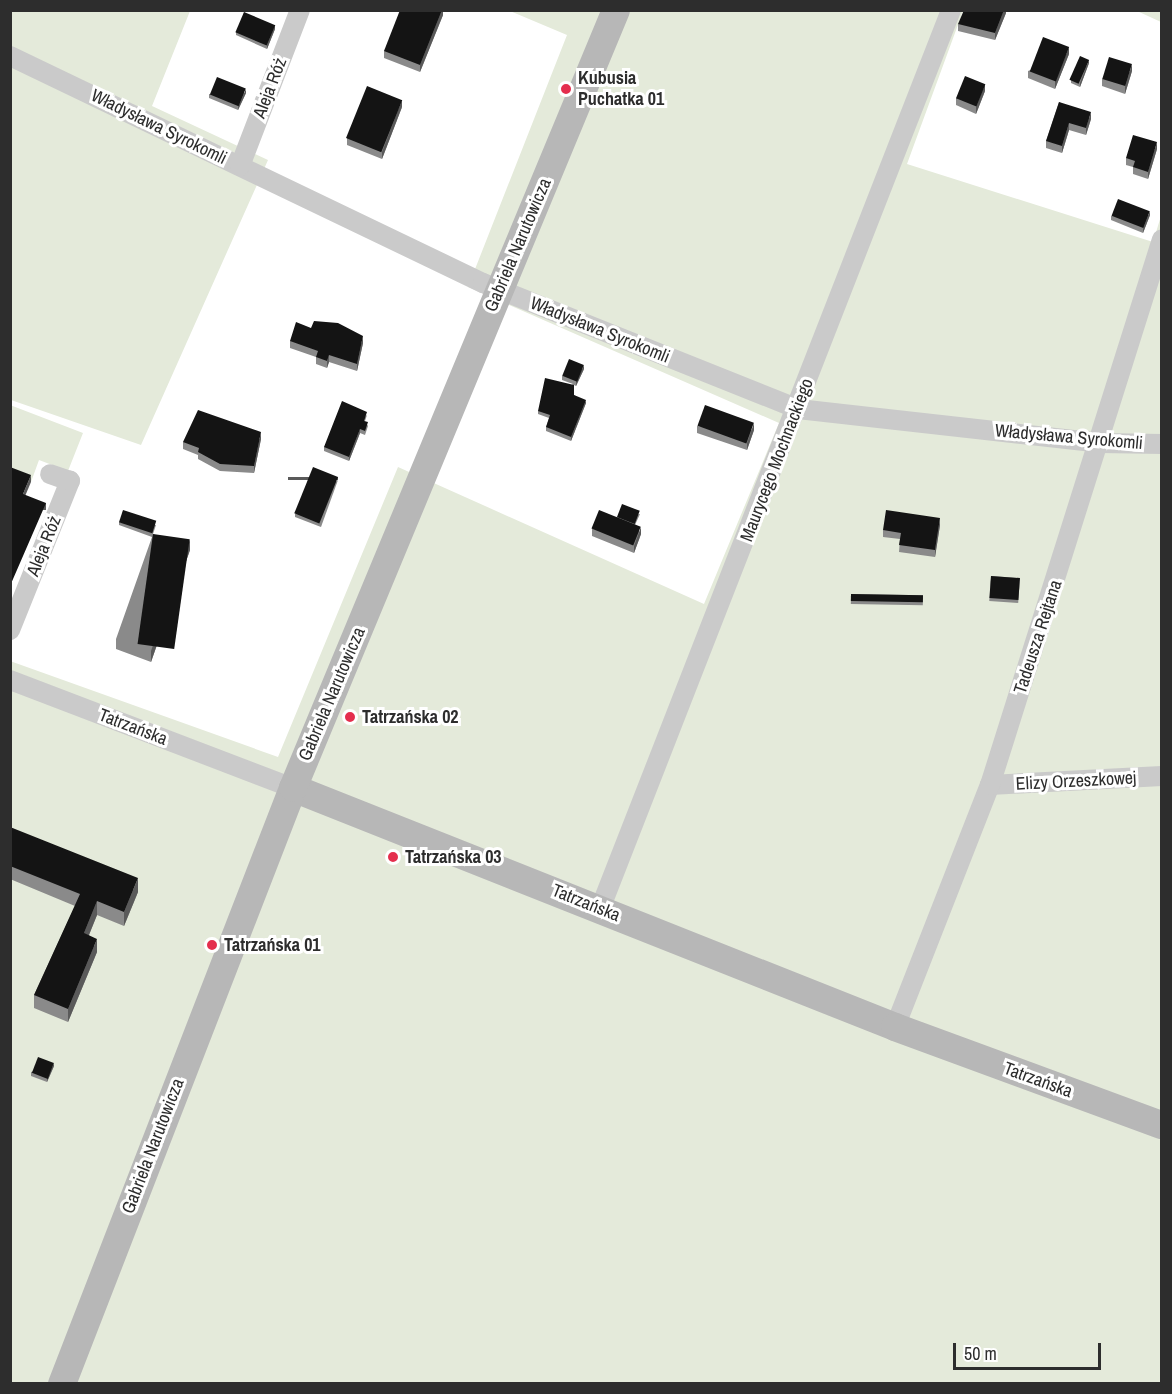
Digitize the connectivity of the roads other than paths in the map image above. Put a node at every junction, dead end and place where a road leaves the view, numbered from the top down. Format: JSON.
{"nodes":[{"id":1,"x":300,"y":10,"type":"edge"},
{"id":2,"x":616,"y":10,"type":"edge"},
{"id":3,"x":951,"y":10,"type":"edge"},
{"id":4,"x":10,"y":56,"type":"edge"},
{"id":5,"x":240,"y":166,"type":"junction"},
{"id":6,"x":1161,"y":239,"type":"edge"},
{"id":7,"x":499,"y":290,"type":"junction"},
{"id":8,"x":798,"y":409,"type":"junction"},
{"id":9,"x":1100,"y":443,"type":"junction"},
{"id":10,"x":1161,"y":444,"type":"edge"},
{"id":11,"x":50,"y":474,"type":"dead end"},
{"id":12,"x":10,"y":630,"type":"edge"},
{"id":13,"x":10,"y":680,"type":"edge"},
{"id":14,"x":1161,"y":776,"type":"edge"},
{"id":15,"x":990,"y":785,"type":"junction"},
{"id":16,"x":293,"y":788,"type":"junction"},
{"id":17,"x":600,"y":909,"type":"junction"},
{"id":18,"x":895,"y":1027,"type":"junction"},
{"id":19,"x":1161,"y":1125,"type":"edge"},
{"id":20,"x":62,"y":1383,"type":"edge"}],
"edges":[{"from":1,"to":5,"type":"street","name":"Aleja Róż"},
{"from":2,"to":7,"type":"street","name":"Gabriela Narutowicza"},
{"from":3,"to":8,"type":"street","name":"Maurycego Mochnackiego"},
{"from":4,"to":5,"type":"street","name":"Władysława Syrokomli"},
{"from":5,"to":7,"type":"street","name":"Władysława Syrokomli"},
{"from":6,"to":9,"type":"street","name":"Tadeusza Rejtana"},
{"from":7,"to":8,"type":"street","name":"Władysława Syrokomli"},
{"from":7,"to":16,"type":"street","name":"Gabriela Narutowicza"},
{"from":8,"to":9,"type":"street","name":"Władysława Syrokomli"},
{"from":8,"to":17,"type":"street","name":"Maurycego Mochnackiego"},
{"from":9,"to":10,"type":"street","name":"Władysława Syrokomli"},
{"from":9,"to":15,"type":"street","name":"Tadeusza Rejtana"},
{"from":11,"to":12,"type":"street","name":"Aleja Róż"},
{"from":13,"to":16,"type":"street","name":"Tatrzańska"},
{"from":14,"to":15,"type":"street","name":"Elizy Orzeszkowej"},
{"from":15,"to":18,"type":"street","name":"Tadeusza Rejtana"},
{"from":16,"to":17,"type":"street","name":"Tatrzańska"},
{"from":16,"to":20,"type":"street","name":"Gabriela Narutowicza"},
{"from":17,"to":18,"type":"street","name":"Tatrzańska"},
{"from":18,"to":19,"type":"street","name":"Tatrzańska"}]}
